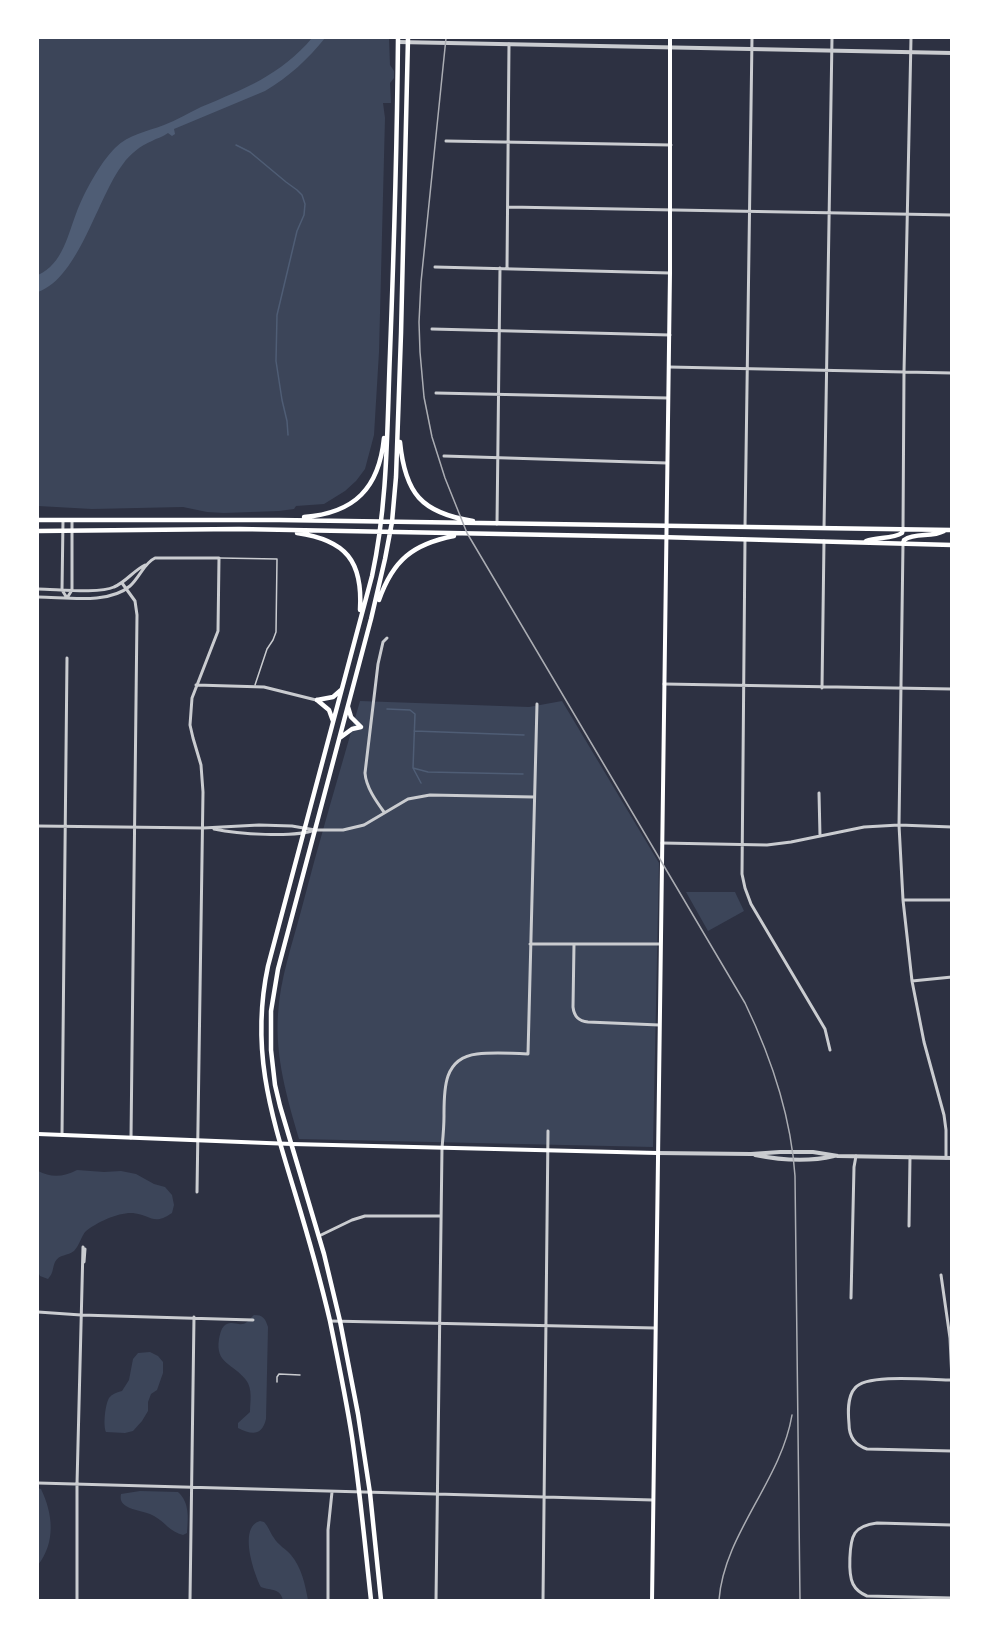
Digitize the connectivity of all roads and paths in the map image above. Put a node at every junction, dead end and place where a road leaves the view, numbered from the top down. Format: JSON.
{"nodes":[{"id":1,"x":670,"y":38,"type":"edge"},
{"id":2,"x":752,"y":38,"type":"edge"},
{"id":3,"x":832,"y":38,"type":"edge"},
{"id":4,"x":910,"y":38,"type":"edge"},
{"id":5,"x":398,"y":40,"type":"edge"},
{"id":6,"x":408,"y":40,"type":"edge"},
{"id":7,"x":509,"y":44,"type":"junction"},
{"id":8,"x":670,"y":48,"type":"junction"},
{"id":9,"x":751,"y":49,"type":"junction"},
{"id":10,"x":832,"y":51,"type":"junction"},
{"id":11,"x":910,"y":53,"type":"junction"},
{"id":12,"x":951,"y":53,"type":"edge"},
{"id":13,"x":446,"y":141,"type":"dead end"},
{"id":14,"x":509,"y":141,"type":"junction"},
{"id":15,"x":671,"y":144,"type":"junction"},
{"id":16,"x":508,"y":207,"type":"junction"},
{"id":17,"x":671,"y":210,"type":"junction"},
{"id":18,"x":750,"y":212,"type":"junction"},
{"id":19,"x":830,"y":214,"type":"junction"},
{"id":20,"x":907,"y":215,"type":"junction"},
{"id":21,"x":951,"y":215,"type":"edge"},
{"id":22,"x":435,"y":267,"type":"dead end"},
{"id":23,"x":500,"y":268,"type":"junction"},
{"id":24,"x":507,"y":268,"type":"junction"},
{"id":25,"x":670,"y":273,"type":"junction"},
{"id":26,"x":432,"y":329,"type":"dead end"},
{"id":27,"x":499,"y":330,"type":"junction"},
{"id":28,"x":669,"y":334,"type":"junction"},
{"id":29,"x":669,"y":367,"type":"junction"},
{"id":30,"x":748,"y":369,"type":"junction"},
{"id":31,"x":826,"y":371,"type":"junction"},
{"id":32,"x":904,"y":372,"type":"junction"},
{"id":33,"x":951,"y":373,"type":"edge"},
{"id":34,"x":436,"y":393,"type":"dead end"},
{"id":35,"x":498,"y":394,"type":"junction"},
{"id":36,"x":668,"y":398,"type":"junction"},
{"id":37,"x":388,"y":402,"type":"junction"},
{"id":38,"x":398,"y":424,"type":"junction"},
{"id":39,"x":444,"y":456,"type":"dead end"},
{"id":40,"x":498,"y":458,"type":"junction"},
{"id":41,"x":667,"y":463,"type":"junction"},
{"id":42,"x":38,"y":520,"type":"edge"},
{"id":43,"x":279,"y":520,"type":"junction"},
{"id":44,"x":63,"y":521,"type":"junction"},
{"id":45,"x":72,"y":521,"type":"junction"},
{"id":46,"x":382,"y":521,"type":"junction"},
{"id":47,"x":392,"y":522,"type":"junction"},
{"id":48,"x":490,"y":523,"type":"junction"},
{"id":49,"x":497,"y":524,"type":"junction"},
{"id":50,"x":666,"y":526,"type":"junction"},
{"id":51,"x":745,"y":527,"type":"junction"},
{"id":52,"x":825,"y":528,"type":"junction"},
{"id":53,"x":903,"y":529,"type":"junction"},
{"id":54,"x":280,"y":530,"type":"junction"},
{"id":55,"x":949,"y":530,"type":"edge"},
{"id":56,"x":38,"y":531,"type":"edge"},
{"id":57,"x":64,"y":531,"type":"junction"},
{"id":58,"x":72,"y":531,"type":"junction"},
{"id":59,"x":381,"y":532,"type":"junction"},
{"id":60,"x":390,"y":532,"type":"junction"},
{"id":61,"x":466,"y":533,"type":"junction"},
{"id":62,"x":666,"y":537,"type":"junction"},
{"id":63,"x":745,"y":539,"type":"junction"},
{"id":64,"x":824,"y":541,"type":"junction"},
{"id":65,"x":860,"y":543,"type":"junction"},
{"id":66,"x":903,"y":544,"type":"junction"},
{"id":67,"x":951,"y":545,"type":"edge"},
{"id":68,"x":219,"y":558,"type":"junction"},
{"id":69,"x":146,"y":565,"type":"junction"},
{"id":70,"x":122,"y":583,"type":"junction"},
{"id":71,"x":38,"y":589,"type":"edge"},
{"id":72,"x":127,"y":589,"type":"junction"},
{"id":73,"x":62,"y":590,"type":"junction"},
{"id":74,"x":72,"y":590,"type":"junction"},
{"id":75,"x":38,"y":597,"type":"edge"},
{"id":76,"x":67,"y":598,"type":"junction"},
{"id":77,"x":371,"y":619,"type":"junction"},
{"id":78,"x":360,"y":621,"type":"junction"},
{"id":79,"x":387,"y":638,"type":"dead end"},
{"id":80,"x":67,"y":658,"type":"dead end"},
{"id":81,"x":664,"y":684,"type":"junction"},
{"id":82,"x":196,"y":685,"type":"junction"},
{"id":83,"x":743,"y":685,"type":"junction"},
{"id":84,"x":255,"y":686,"type":"junction"},
{"id":85,"x":342,"y":688,"type":"junction"},
{"id":86,"x":822,"y":688,"type":"junction"},
{"id":87,"x":901,"y":689,"type":"junction"},
{"id":88,"x":951,"y":689,"type":"edge"},
{"id":89,"x":318,"y":700,"type":"junction"},
{"id":90,"x":537,"y":704,"type":"dead end"},
{"id":91,"x":348,"y":705,"type":"junction"},
{"id":92,"x":333,"y":722,"type":"junction"},
{"id":93,"x":361,"y":727,"type":"junction"},
{"id":94,"x":371,"y":729,"type":"junction"},
{"id":95,"x":339,"y":739,"type":"junction"},
{"id":96,"x":819,"y":793,"type":"dead end"},
{"id":97,"x":534,"y":797,"type":"junction"},
{"id":98,"x":384,"y":812,"type":"junction"},
{"id":99,"x":898,"y":825,"type":"junction"},
{"id":100,"x":38,"y":826,"type":"edge"},
{"id":101,"x":65,"y":826,"type":"junction"},
{"id":102,"x":135,"y":827,"type":"junction"},
{"id":103,"x":951,"y":827,"type":"edge"},
{"id":104,"x":202,"y":828,"type":"junction"},
{"id":105,"x":210,"y":828,"type":"junction"},
{"id":106,"x":305,"y":828,"type":"junction"},
{"id":107,"x":315,"y":830,"type":"junction"},
{"id":108,"x":303,"y":834,"type":"junction"},
{"id":109,"x":820,"y":836,"type":"junction"},
{"id":110,"x":662,"y":843,"type":"junction"},
{"id":111,"x":741,"y":845,"type":"junction"},
{"id":112,"x":903,"y":900,"type":"junction"},
{"id":113,"x":951,"y":900,"type":"edge"},
{"id":114,"x":530,"y":944,"type":"junction"},
{"id":115,"x":574,"y":944,"type":"junction"},
{"id":116,"x":660,"y":944,"type":"junction"},
{"id":117,"x":951,"y":977,"type":"edge"},
{"id":118,"x":912,"y":981,"type":"junction"},
{"id":119,"x":659,"y":1025,"type":"junction"},
{"id":120,"x":830,"y":1050,"type":"dead end"},
{"id":121,"x":549,"y":1131,"type":"dead end"},
{"id":122,"x":38,"y":1134,"type":"edge"},
{"id":123,"x":62,"y":1135,"type":"junction"},
{"id":124,"x":131,"y":1138,"type":"junction"},
{"id":125,"x":198,"y":1141,"type":"junction"},
{"id":126,"x":279,"y":1144,"type":"junction"},
{"id":127,"x":292,"y":1144,"type":"junction"},
{"id":128,"x":442,"y":1148,"type":"junction"},
{"id":129,"x":548,"y":1150,"type":"junction"},
{"id":130,"x":657,"y":1153,"type":"junction"},
{"id":131,"x":751,"y":1154,"type":"junction"},
{"id":132,"x":838,"y":1156,"type":"junction"},
{"id":133,"x":856,"y":1156,"type":"junction"},
{"id":134,"x":910,"y":1157,"type":"junction"},
{"id":135,"x":946,"y":1158,"type":"junction"},
{"id":136,"x":951,"y":1158,"type":"edge"},
{"id":137,"x":197,"y":1192,"type":"dead end"},
{"id":138,"x":441,"y":1216,"type":"junction"},
{"id":139,"x":909,"y":1226,"type":"dead end"},
{"id":140,"x":319,"y":1236,"type":"junction"},
{"id":141,"x":84,"y":1248,"type":"dead end"},
{"id":142,"x":941,"y":1275,"type":"dead end"},
{"id":143,"x":851,"y":1298,"type":"dead end"},
{"id":144,"x":38,"y":1311,"type":"edge"},
{"id":145,"x":81,"y":1315,"type":"junction"},
{"id":146,"x":194,"y":1317,"type":"junction"},
{"id":147,"x":253,"y":1320,"type":"dead end"},
{"id":148,"x":330,"y":1320,"type":"junction"},
{"id":149,"x":340,"y":1321,"type":"junction"},
{"id":150,"x":440,"y":1323,"type":"junction"},
{"id":151,"x":547,"y":1325,"type":"junction"},
{"id":152,"x":655,"y":1328,"type":"junction"},
{"id":153,"x":300,"y":1375,"type":"dead end"},
{"id":154,"x":951,"y":1380,"type":"edge"},
{"id":155,"x":277,"y":1382,"type":"dead end"},
{"id":156,"x":951,"y":1451,"type":"edge"},
{"id":157,"x":38,"y":1483,"type":"edge"},
{"id":158,"x":77,"y":1484,"type":"junction"},
{"id":159,"x":192,"y":1487,"type":"junction"},
{"id":160,"x":332,"y":1492,"type":"junction"},
{"id":161,"x":364,"y":1492,"type":"junction"},
{"id":162,"x":438,"y":1494,"type":"junction"},
{"id":163,"x":544,"y":1497,"type":"junction"},
{"id":164,"x":652,"y":1500,"type":"junction"},
{"id":165,"x":951,"y":1525,"type":"edge"},
{"id":166,"x":951,"y":1598,"type":"edge"},
{"id":167,"x":76,"y":1600,"type":"edge"},
{"id":168,"x":190,"y":1600,"type":"edge"},
{"id":169,"x":328,"y":1600,"type":"edge"},
{"id":170,"x":371,"y":1600,"type":"edge"},
{"id":171,"x":381,"y":1600,"type":"edge"},
{"id":172,"x":436,"y":1600,"type":"edge"},
{"id":173,"x":543,"y":1600,"type":"edge"},
{"id":174,"x":652,"y":1600,"type":"edge"}],
"edges":[{"from":1,"to":8,"type":"main road"},
{"from":2,"to":9,"type":"street"},
{"from":3,"to":10,"type":"street"},
{"from":4,"to":11,"type":"street"},
{"from":5,"to":6,"type":"street"},
{"from":5,"to":37,"type":"main road"},
{"from":6,"to":7,"type":"street"},
{"from":6,"to":38,"type":"main road"},
{"from":7,"to":8,"type":"street"},
{"from":7,"to":14,"type":"street"},
{"from":8,"to":9,"type":"street"},
{"from":8,"to":15,"type":"main road"},
{"from":9,"to":10,"type":"street"},
{"from":9,"to":18,"type":"street"},
{"from":10,"to":11,"type":"street"},
{"from":10,"to":19,"type":"street"},
{"from":11,"to":12,"type":"street"},
{"from":11,"to":20,"type":"street"},
{"from":13,"to":14,"type":"street"},
{"from":14,"to":15,"type":"street"},
{"from":14,"to":16,"type":"street"},
{"from":15,"to":17,"type":"main road"},
{"from":16,"to":17,"type":"street"},
{"from":16,"to":24,"type":"street"},
{"from":17,"to":18,"type":"street"},
{"from":17,"to":25,"type":"main road"},
{"from":18,"to":19,"type":"street"},
{"from":18,"to":30,"type":"street"},
{"from":19,"to":20,"type":"street"},
{"from":19,"to":31,"type":"street"},
{"from":20,"to":21,"type":"street"},
{"from":20,"to":32,"type":"street"},
{"from":22,"to":23,"type":"street"},
{"from":23,"to":24,"type":"street"},
{"from":23,"to":27,"type":"street"},
{"from":24,"to":25,"type":"street"},
{"from":25,"to":28,"type":"main road"},
{"from":26,"to":27,"type":"street"},
{"from":27,"to":28,"type":"street"},
{"from":27,"to":35,"type":"street"},
{"from":28,"to":29,"type":"main road"},
{"from":29,"to":30,"type":"street"},
{"from":29,"to":36,"type":"main road"},
{"from":30,"to":31,"type":"street"},
{"from":30,"to":51,"type":"street"},
{"from":31,"to":32,"type":"street"},
{"from":31,"to":52,"type":"street"},
{"from":32,"to":33,"type":"street"},
{"from":32,"to":53,"type":"street"},
{"from":34,"to":35,"type":"street"},
{"from":35,"to":36,"type":"street"},
{"from":35,"to":40,"type":"street"},
{"from":36,"to":41,"type":"main road"},
{"from":37,"to":43,"type":"main road"},
{"from":37,"to":46,"type":"main road"},
{"from":38,"to":47,"type":"main road"},
{"from":38,"to":48,"type":"main road"},
{"from":39,"to":40,"type":"street"},
{"from":40,"to":41,"type":"street"},
{"from":40,"to":49,"type":"street"},
{"from":41,"to":50,"type":"main road"},
{"from":42,"to":44,"type":"main road"},
{"from":43,"to":45,"type":"main road"},
{"from":43,"to":46,"type":"main road"},
{"from":44,"to":45,"type":"main road"},
{"from":44,"to":57,"type":"street"},
{"from":45,"to":58,"type":"street"},
{"from":46,"to":47,"type":"main road"},
{"from":46,"to":59,"type":"main road"},
{"from":47,"to":48,"type":"main road"},
{"from":47,"to":60,"type":"main road"},
{"from":48,"to":49,"type":"main road"},
{"from":49,"to":50,"type":"main road"},
{"from":50,"to":51,"type":"main road"},
{"from":50,"to":62,"type":"main road"},
{"from":51,"to":52,"type":"main road"},
{"from":52,"to":53,"type":"main road"},
{"from":53,"to":55,"type":"main road"},
{"from":53,"to":65,"type":"main road"},
{"from":54,"to":58,"type":"main road"},
{"from":54,"to":59,"type":"main road"},
{"from":54,"to":78,"type":"main road"},
{"from":55,"to":66,"type":"main road"},
{"from":56,"to":57,"type":"main road"},
{"from":57,"to":58,"type":"main road"},
{"from":57,"to":73,"type":"street"},
{"from":58,"to":74,"type":"street"},
{"from":59,"to":60,"type":"main road"},
{"from":59,"to":78,"type":"main road"},
{"from":60,"to":61,"type":"main road"},
{"from":60,"to":77,"type":"main road"},
{"from":61,"to":62,"type":"main road"},
{"from":61,"to":77,"type":"main road"},
{"from":62,"to":63,"type":"main road"},
{"from":62,"to":81,"type":"main road"},
{"from":63,"to":64,"type":"main road"},
{"from":63,"to":83,"type":"street"},
{"from":64,"to":65,"type":"main road"},
{"from":64,"to":86,"type":"street"},
{"from":65,"to":66,"type":"main road"},
{"from":66,"to":67,"type":"main road"},
{"from":66,"to":87,"type":"street"},
{"from":68,"to":69,"type":"street"},
{"from":68,"to":82,"type":"street"},
{"from":68,"to":84,"type":"lane"},
{"from":69,"to":70,"type":"street"},
{"from":69,"to":72,"type":"street"},
{"from":70,"to":72,"type":"street"},
{"from":70,"to":74,"type":"street"},
{"from":71,"to":73,"type":"street"},
{"from":72,"to":76,"type":"street"},
{"from":72,"to":102,"type":"street"},
{"from":73,"to":74,"type":"street"},
{"from":73,"to":76,"type":"street"},
{"from":74,"to":76,"type":"street"},
{"from":75,"to":76,"type":"street"},
{"from":77,"to":91,"type":"main road"},
{"from":78,"to":85,"type":"main road"},
{"from":79,"to":94,"type":"street"},
{"from":80,"to":101,"type":"street"},
{"from":81,"to":83,"type":"street"},
{"from":81,"to":110,"type":"main road"},
{"from":82,"to":84,"type":"street"},
{"from":82,"to":104,"type":"street"},
{"from":83,"to":86,"type":"street"},
{"from":83,"to":111,"type":"street"},
{"from":84,"to":89,"type":"street"},
{"from":85,"to":89,"type":"main road"},
{"from":85,"to":92,"type":"main road"},
{"from":86,"to":87,"type":"street"},
{"from":87,"to":88,"type":"street"},
{"from":87,"to":99,"type":"street"},
{"from":89,"to":92,"type":"main road"},
{"from":90,"to":97,"type":"street"},
{"from":91,"to":93,"type":"main road"},
{"from":91,"to":95,"type":"main road"},
{"from":92,"to":106,"type":"main road"},
{"from":93,"to":94,"type":"street"},
{"from":93,"to":95,"type":"main road"},
{"from":94,"to":98,"type":"street"},
{"from":95,"to":107,"type":"main road"},
{"from":96,"to":109,"type":"street"},
{"from":97,"to":98,"type":"street"},
{"from":97,"to":114,"type":"street"},
{"from":98,"to":107,"type":"street"},
{"from":99,"to":103,"type":"street"},
{"from":99,"to":109,"type":"street"},
{"from":99,"to":112,"type":"street"},
{"from":100,"to":101,"type":"street"},
{"from":101,"to":102,"type":"street"},
{"from":101,"to":123,"type":"street"},
{"from":102,"to":104,"type":"street"},
{"from":102,"to":124,"type":"street"},
{"from":104,"to":105,"type":"street"},
{"from":104,"to":125,"type":"street"},
{"from":105,"to":106,"type":"street"},
{"from":105,"to":108,"type":"street"},
{"from":106,"to":107,"type":"street"},
{"from":106,"to":108,"type":"main road"},
{"from":107,"to":108,"type":"street"},
{"from":107,"to":127,"type":"main road"},
{"from":108,"to":126,"type":"main road"},
{"from":109,"to":111,"type":"street"},
{"from":110,"to":111,"type":"street"},
{"from":110,"to":116,"type":"main road"},
{"from":111,"to":120,"type":"street"},
{"from":112,"to":113,"type":"street"},
{"from":112,"to":118,"type":"street"},
{"from":114,"to":115,"type":"street"},
{"from":114,"to":128,"type":"street"},
{"from":115,"to":116,"type":"street"},
{"from":115,"to":119,"type":"street"},
{"from":116,"to":119,"type":"main road"},
{"from":117,"to":118,"type":"street"},
{"from":118,"to":135,"type":"street"},
{"from":119,"to":130,"type":"main road"},
{"from":121,"to":129,"type":"street"},
{"from":122,"to":123,"type":"main road"},
{"from":123,"to":124,"type":"main road"},
{"from":124,"to":125,"type":"main road"},
{"from":125,"to":126,"type":"main road"},
{"from":125,"to":137,"type":"street"},
{"from":126,"to":127,"type":"main road"},
{"from":126,"to":148,"type":"main road"},
{"from":127,"to":128,"type":"main road"},
{"from":127,"to":140,"type":"main road"},
{"from":128,"to":129,"type":"main road"},
{"from":128,"to":138,"type":"street"},
{"from":129,"to":130,"type":"main road"},
{"from":129,"to":151,"type":"street"},
{"from":130,"to":131,"type":"street"},
{"from":130,"to":152,"type":"main road"},
{"from":131,"to":132,"type":"street"},
{"from":131,"to":132,"type":"street"},
{"from":132,"to":133,"type":"street"},
{"from":133,"to":134,"type":"street"},
{"from":133,"to":143,"type":"street"},
{"from":134,"to":135,"type":"street"},
{"from":134,"to":139,"type":"street"},
{"from":135,"to":136,"type":"street"},
{"from":138,"to":140,"type":"street"},
{"from":138,"to":150,"type":"street"},
{"from":140,"to":149,"type":"main road"},
{"from":141,"to":145,"type":"street"},
{"from":142,"to":154,"type":"street"},
{"from":144,"to":145,"type":"street"},
{"from":145,"to":146,"type":"street"},
{"from":145,"to":158,"type":"street"},
{"from":146,"to":147,"type":"street"},
{"from":146,"to":159,"type":"street"},
{"from":148,"to":149,"type":"street"},
{"from":148,"to":161,"type":"main road"},
{"from":149,"to":150,"type":"street"},
{"from":149,"to":161,"type":"main road"},
{"from":150,"to":151,"type":"street"},
{"from":150,"to":162,"type":"street"},
{"from":151,"to":152,"type":"street"},
{"from":151,"to":163,"type":"street"},
{"from":152,"to":164,"type":"main road"},
{"from":153,"to":155,"type":"lane"},
{"from":154,"to":156,"type":"street"},
{"from":157,"to":158,"type":"street"},
{"from":158,"to":159,"type":"street"},
{"from":158,"to":167,"type":"street"},
{"from":159,"to":160,"type":"street"},
{"from":159,"to":168,"type":"street"},
{"from":160,"to":161,"type":"street"},
{"from":160,"to":169,"type":"street"},
{"from":161,"to":162,"type":"street"},
{"from":161,"to":170,"type":"main road"},
{"from":161,"to":171,"type":"main road"},
{"from":162,"to":163,"type":"street"},
{"from":162,"to":172,"type":"street"},
{"from":163,"to":164,"type":"street"},
{"from":163,"to":173,"type":"street"},
{"from":164,"to":174,"type":"main road"},
{"from":165,"to":166,"type":"street"}]}
